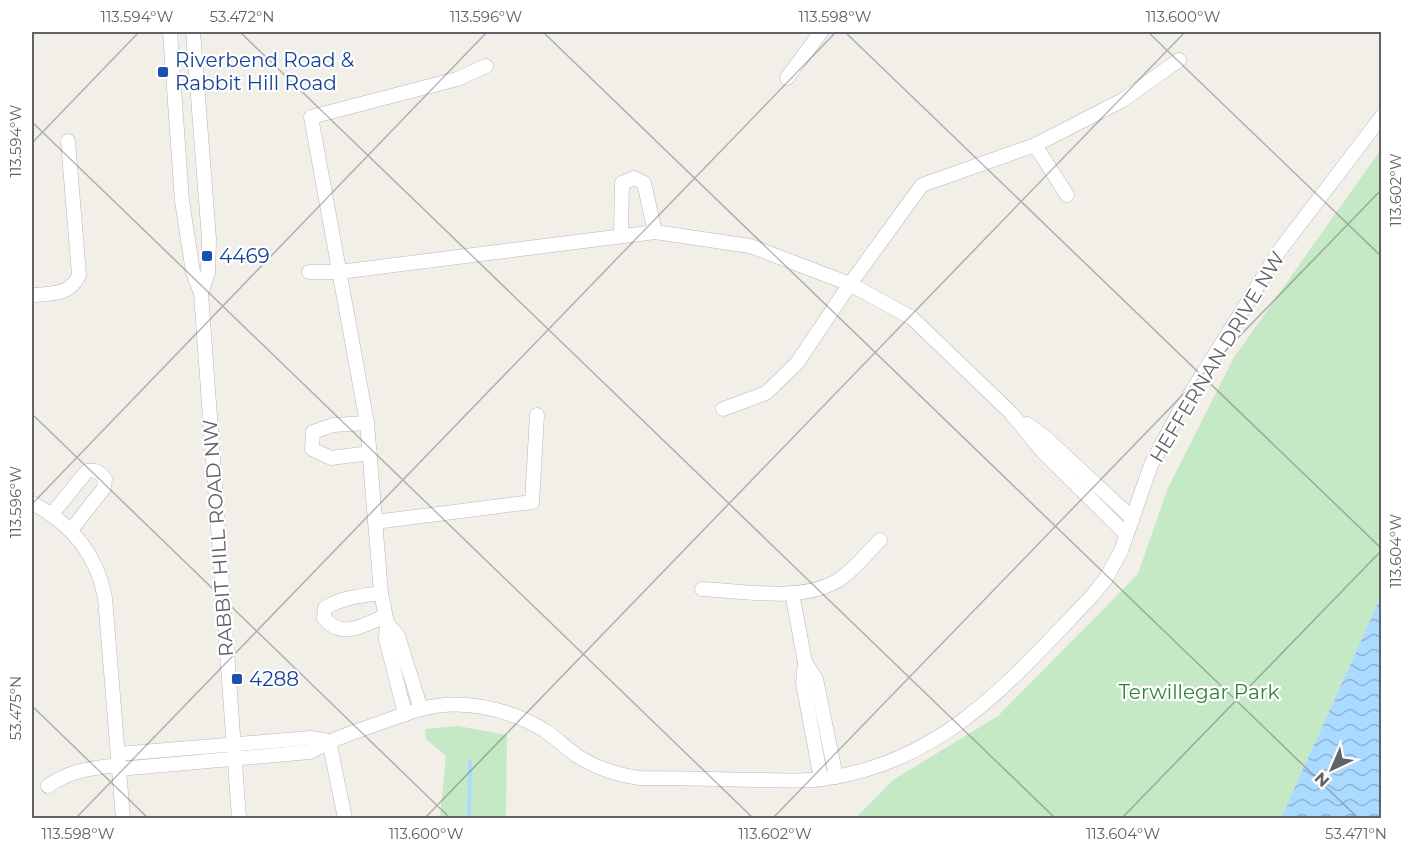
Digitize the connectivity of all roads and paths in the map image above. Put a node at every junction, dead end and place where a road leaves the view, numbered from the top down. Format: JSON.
{"nodes":[{"id":1,"x":170,"y":32,"type":"edge"},
{"id":2,"x":193,"y":32,"type":"edge"},
{"id":3,"x":820,"y":32,"type":"edge"},
{"id":4,"x":1179,"y":60,"type":"dead end"},
{"id":5,"x":486,"y":66,"type":"dead end"},
{"id":6,"x":787,"y":78,"type":"dead end"},
{"id":7,"x":1382,"y":116,"type":"edge"},
{"id":8,"x":68,"y":141,"type":"dead end"},
{"id":9,"x":1035,"y":145,"type":"junction"},
{"id":10,"x":1067,"y":195,"type":"dead end"},
{"id":11,"x":655,"y":232,"type":"junction"},
{"id":12,"x":621,"y":235,"type":"junction"},
{"id":13,"x":309,"y":272,"type":"dead end"},
{"id":14,"x":339,"y":272,"type":"junction"},
{"id":15,"x":850,"y":284,"type":"junction"},
{"id":16,"x":201,"y":293,"type":"junction"},
{"id":17,"x":32,"y":295,"type":"edge"},
{"id":18,"x":723,"y":409,"type":"dead end"},
{"id":19,"x":1011,"y":413,"type":"junction"},
{"id":20,"x":537,"y":415,"type":"dead end"},
{"id":21,"x":367,"y":423,"type":"junction"},
{"id":22,"x":370,"y":453,"type":"junction"},
{"id":23,"x":32,"y":503,"type":"edge"},
{"id":24,"x":51,"y":514,"type":"junction"},
{"id":25,"x":1132,"y":518,"type":"junction"},
{"id":26,"x":375,"y":522,"type":"junction"},
{"id":27,"x":71,"y":530,"type":"junction"},
{"id":28,"x":1126,"y":534,"type":"junction"},
{"id":29,"x":880,"y":540,"type":"dead end"},
{"id":30,"x":702,"y":589,"type":"dead end"},
{"id":31,"x":381,"y":593,"type":"junction"},
{"id":32,"x":792,"y":594,"type":"junction"},
{"id":33,"x":386,"y":620,"type":"junction"},
{"id":34,"x":805,"y":662,"type":"junction"},
{"id":35,"x":421,"y":709,"type":"junction"},
{"id":36,"x":405,"y":714,"type":"junction"},
{"id":37,"x":329,"y":741,"type":"junction"},
{"id":38,"x":232,"y":743,"type":"junction"},
{"id":39,"x":233,"y":759,"type":"junction"},
{"id":40,"x":119,"y":763,"type":"junction"},
{"id":41,"x":836,"y":777,"type":"junction"},
{"id":42,"x":821,"y":779,"type":"junction"},
{"id":43,"x":48,"y":786,"type":"dead end"},
{"id":44,"x":123,"y":819,"type":"edge"},
{"id":45,"x":239,"y":819,"type":"edge"},
{"id":46,"x":345,"y":819,"type":"edge"}],
"edges":[{"from":1,"to":16,"type":"street","name":"RABBIT HILL ROAD NW"},
{"from":2,"to":16,"type":"street","name":"RABBIT HILL ROAD NW"},
{"from":3,"to":6,"type":"street"},
{"from":4,"to":9,"type":"street"},
{"from":5,"to":14,"type":"street"},
{"from":7,"to":25,"type":"street","name":"HEFFERNAN DRIVE NW"},
{"from":8,"to":17,"type":"street"},
{"from":9,"to":10,"type":"street"},
{"from":9,"to":15,"type":"street"},
{"from":11,"to":12,"type":"street"},
{"from":11,"to":12,"type":"street"},
{"from":11,"to":15,"type":"street"},
{"from":12,"to":14,"type":"street"},
{"from":13,"to":14,"type":"street"},
{"from":14,"to":21,"type":"street"},
{"from":15,"to":18,"type":"street"},
{"from":15,"to":19,"type":"street"},
{"from":16,"to":38,"type":"street","name":"RABBIT HILL ROAD NW"},
{"from":19,"to":25,"type":"street"},
{"from":19,"to":28,"type":"street"},
{"from":20,"to":26,"type":"street"},
{"from":21,"to":22,"type":"street"},
{"from":21,"to":22,"type":"street"},
{"from":22,"to":26,"type":"street"},
{"from":23,"to":24,"type":"street"},
{"from":24,"to":27,"type":"street"},
{"from":24,"to":27,"type":"street"},
{"from":25,"to":28,"type":"street","name":"HEFFERNAN DRIVE NW"},
{"from":26,"to":31,"type":"street"},
{"from":27,"to":40,"type":"street"},
{"from":28,"to":41,"type":"street","name":"HEFFERNAN DRIVE NW"},
{"from":29,"to":32,"type":"street"},
{"from":30,"to":32,"type":"street"},
{"from":31,"to":33,"type":"street"},
{"from":31,"to":33,"type":"street"},
{"from":32,"to":34,"type":"street"},
{"from":33,"to":35,"type":"street"},
{"from":33,"to":36,"type":"street"},
{"from":34,"to":41,"type":"street"},
{"from":34,"to":42,"type":"street"},
{"from":35,"to":36,"type":"street","name":"HEFFERNAN DRIVE NW"},
{"from":35,"to":42,"type":"street","name":"HEFFERNAN DRIVE NW"},
{"from":36,"to":37,"type":"street","name":"HEFFERNAN DRIVE NW"},
{"from":37,"to":38,"type":"street","name":"HEFFERNAN DRIVE NW"},
{"from":37,"to":39,"type":"street","name":"HEFFERNAN DRIVE NW"},
{"from":37,"to":46,"type":"street"},
{"from":38,"to":39,"type":"street","name":"RABBIT HILL ROAD NW"},
{"from":38,"to":40,"type":"street","name":"HEFFERNAN DRIVE NW"},
{"from":39,"to":40,"type":"street","name":"HEFFERNAN DRIVE NW"},
{"from":39,"to":45,"type":"street","name":"RABBIT HILL ROAD NW"},
{"from":40,"to":43,"type":"street"},
{"from":40,"to":44,"type":"street"},
{"from":41,"to":42,"type":"street","name":"HEFFERNAN DRIVE NW"}]}
